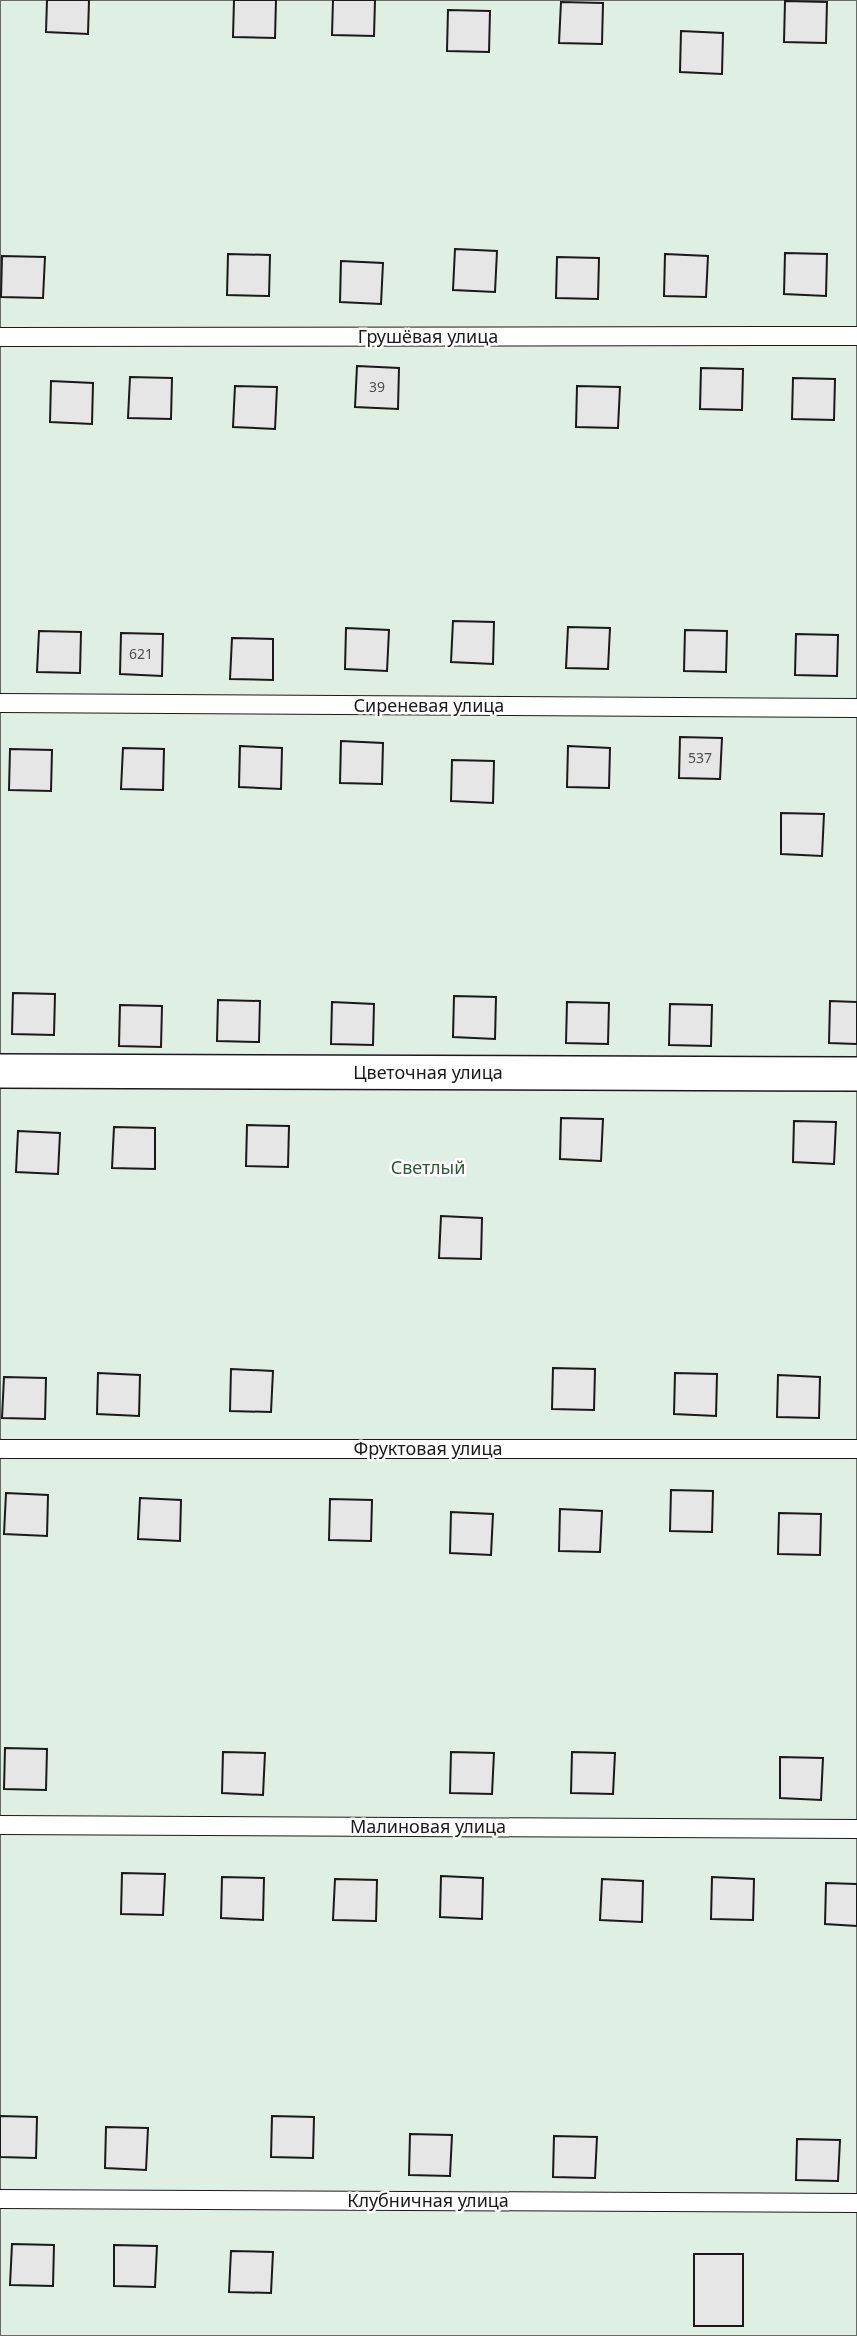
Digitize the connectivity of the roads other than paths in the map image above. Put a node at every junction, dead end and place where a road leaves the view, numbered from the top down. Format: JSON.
{"nodes":[{"id":1,"x":857,"y":336,"type":"edge"},
{"id":2,"x":0,"y":337,"type":"edge"},
{"id":3,"x":0,"y":703,"type":"edge"},
{"id":4,"x":857,"y":708,"type":"edge"},
{"id":5,"x":0,"y":1071,"type":"edge"},
{"id":6,"x":857,"y":1074,"type":"edge"},
{"id":7,"x":0,"y":1449,"type":"edge"},
{"id":8,"x":857,"y":1449,"type":"edge"},
{"id":9,"x":0,"y":1825,"type":"edge"},
{"id":10,"x":857,"y":1829,"type":"edge"},
{"id":11,"x":0,"y":2199,"type":"edge"},
{"id":12,"x":857,"y":2203,"type":"edge"}],
"edges":[{"from":1,"to":2,"type":"lane","name":"Грушёвая улица"},
{"from":3,"to":4,"type":"lane","name":"Сиреневая улица"},
{"from":5,"to":6,"type":"street","name":"Цветочная улица"},
{"from":7,"to":8,"type":"lane","name":"Фруктовая улица"},
{"from":9,"to":10,"type":"lane","name":"Малиновая улица"},
{"from":11,"to":12,"type":"lane","name":"Клубничная улица"}]}
